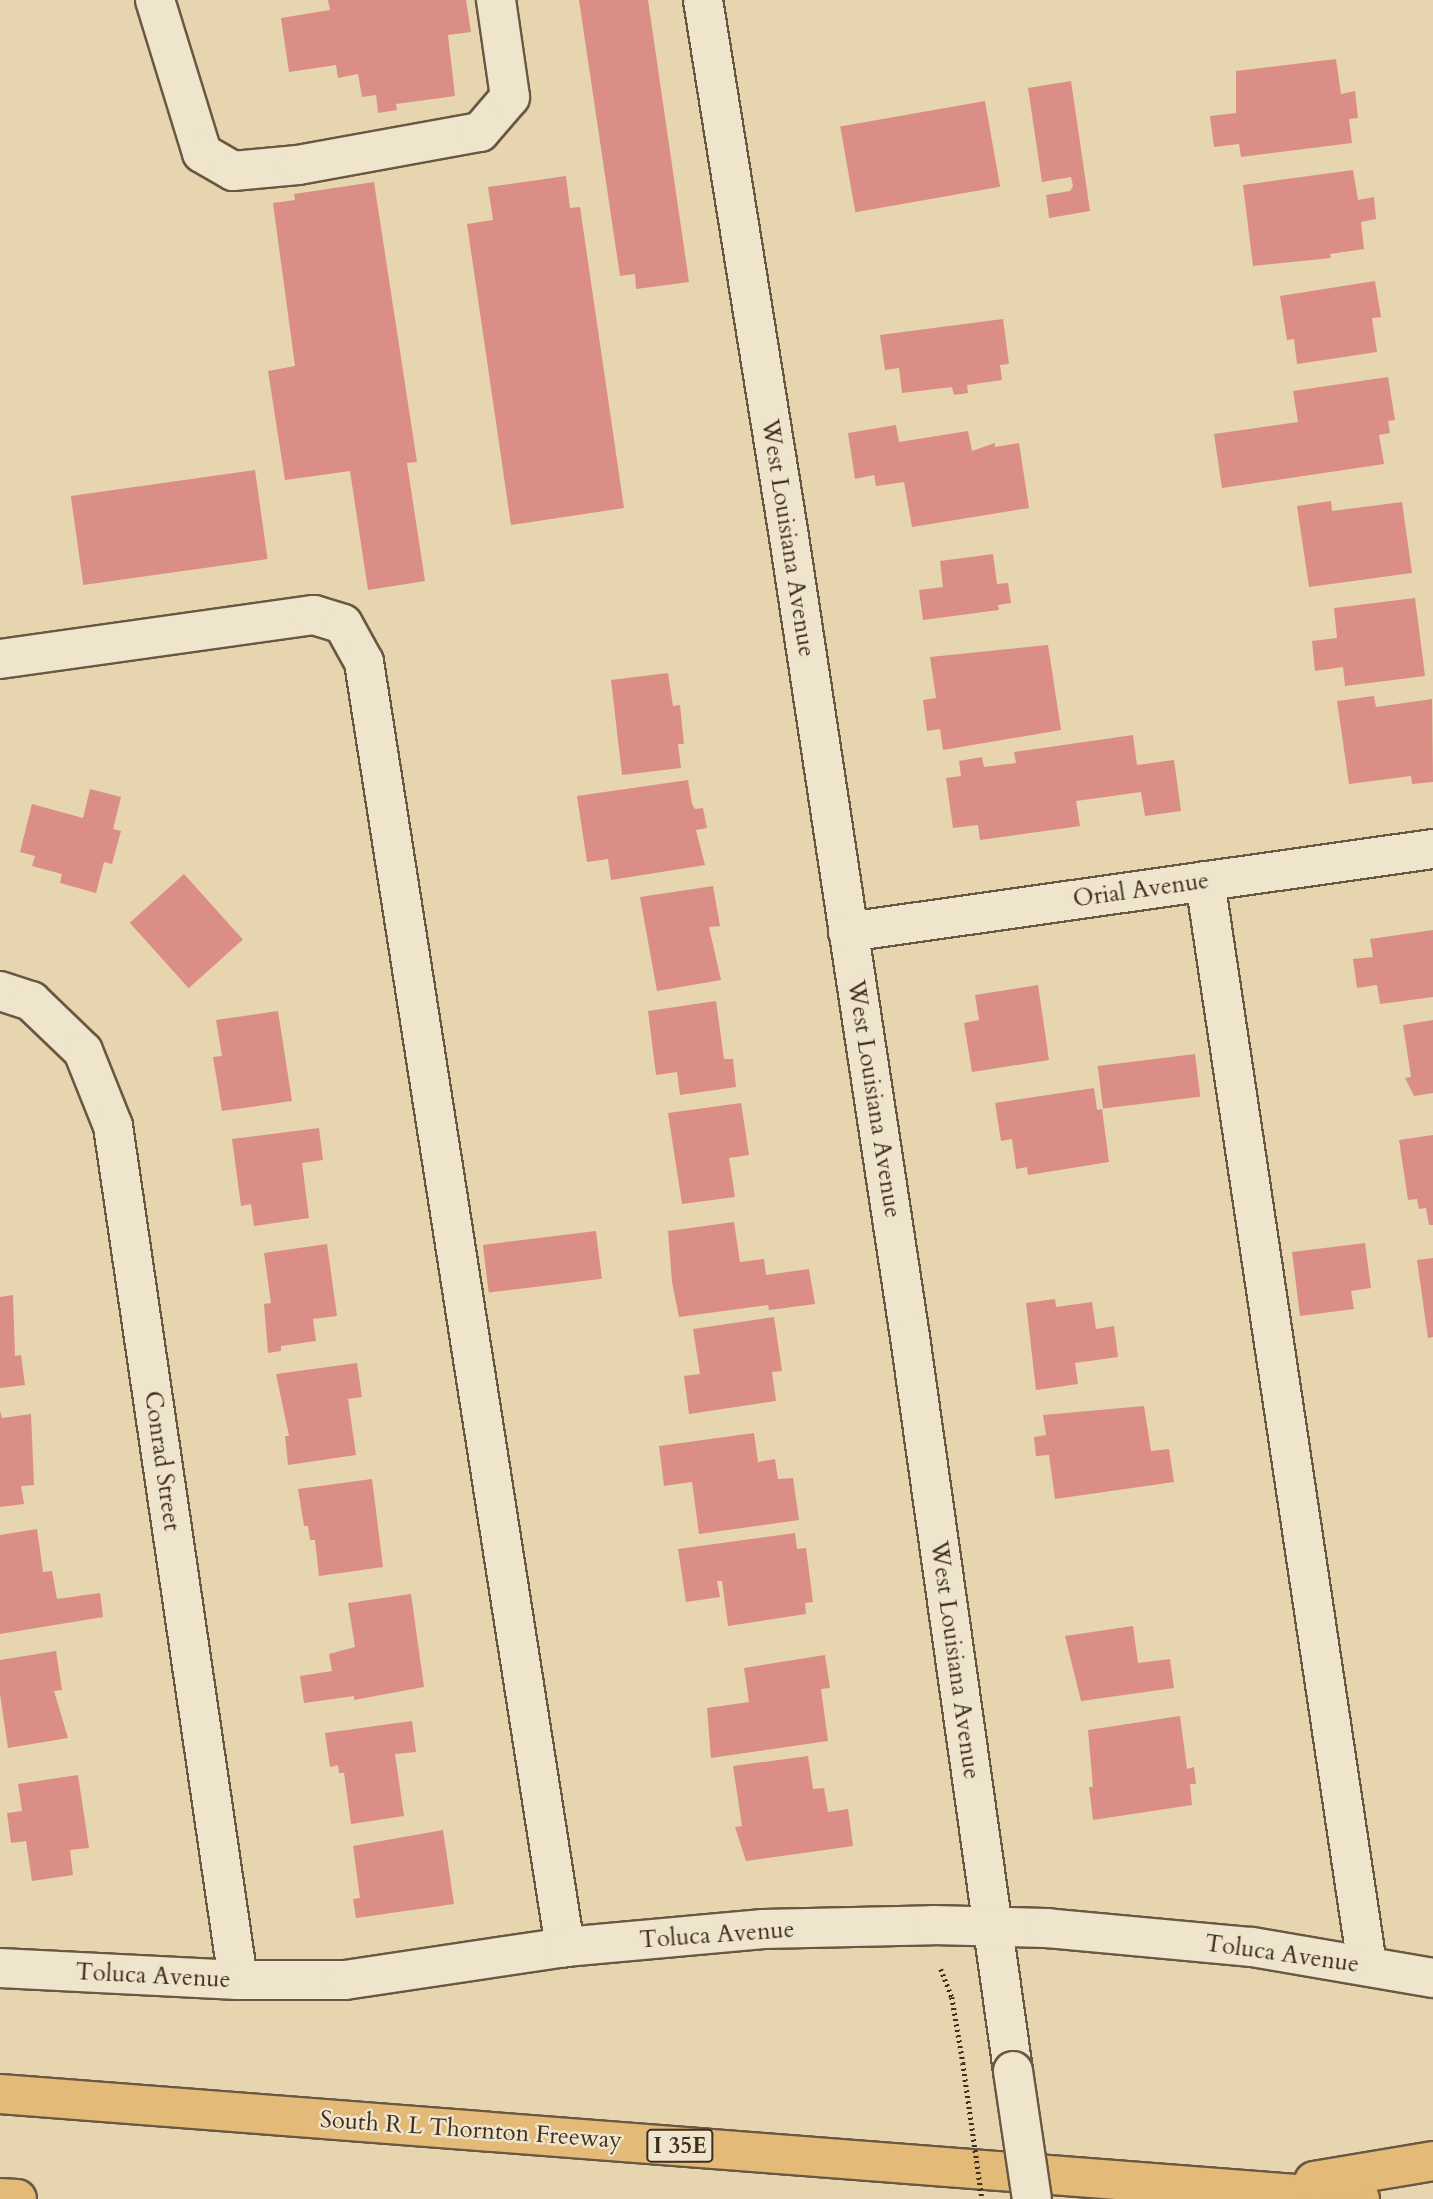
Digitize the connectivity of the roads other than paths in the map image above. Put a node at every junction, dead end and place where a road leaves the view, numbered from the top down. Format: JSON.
{"nodes":[{"id":1,"x":155,"y":0,"type":"edge"},
{"id":2,"x":496,"y":0,"type":"edge"},
{"id":3,"x":702,"y":0,"type":"edge"},
{"id":4,"x":0,"y":659,"type":"edge"},
{"id":5,"x":1433,"y":849,"type":"edge"},
{"id":6,"x":1205,"y":881,"type":"junction"},
{"id":7,"x":848,"y":932,"type":"junction"},
{"id":8,"x":0,"y":991,"type":"edge"},
{"id":9,"x":993,"y":1926,"type":"junction"},
{"id":10,"x":565,"y":1947,"type":"junction"},
{"id":11,"x":1367,"y":1965,"type":"junction"},
{"id":12,"x":0,"y":1968,"type":"edge"},
{"id":13,"x":1433,"y":1978,"type":"edge"},
{"id":14,"x":237,"y":1980,"type":"junction"},
{"id":15,"x":0,"y":2094,"type":"edge"},
{"id":16,"x":1433,"y":2161,"type":"edge"},
{"id":17,"x":1255,"y":2190,"type":"junction"},
{"id":18,"x":0,"y":2198,"type":"edge"},
{"id":19,"x":17,"y":2199,"type":"edge"},
{"id":20,"x":1032,"y":2199,"type":"edge"},
{"id":21,"x":1360,"y":2199,"type":"edge"}],
"edges":[{"from":1,"to":2,"type":"street"},
{"from":3,"to":7,"type":"street","name":"West Louisiana Avenue"},
{"from":4,"to":10,"type":"street"},
{"from":5,"to":6,"type":"street","name":"Orial Avenue"},
{"from":6,"to":7,"type":"street","name":"Orial Avenue"},
{"from":6,"to":11,"type":"street"},
{"from":7,"to":9,"type":"street","name":"West Louisiana Avenue"},
{"from":8,"to":14,"type":"street","name":"Conrad Street"},
{"from":9,"to":10,"type":"street","name":"Toluca Avenue"},
{"from":9,"to":11,"type":"street","name":"Toluca Avenue"},
{"from":9,"to":20,"type":"street","name":"West Louisiana Avenue","bridge":true},
{"from":10,"to":14,"type":"street","name":"Toluca Avenue"},
{"from":11,"to":13,"type":"street","name":"Toluca Avenue"},
{"from":12,"to":14,"type":"street","name":"Toluca Avenue"},
{"from":15,"to":17,"type":"highway","name":"South R L Thornton Freeway","number":"I 35E"},
{"from":16,"to":17,"type":"highway"},
{"from":17,"to":21,"type":"highway","name":"South R L Thornton Freeway","number":"I 35E"},
{"from":18,"to":19,"type":"highway"}]}
